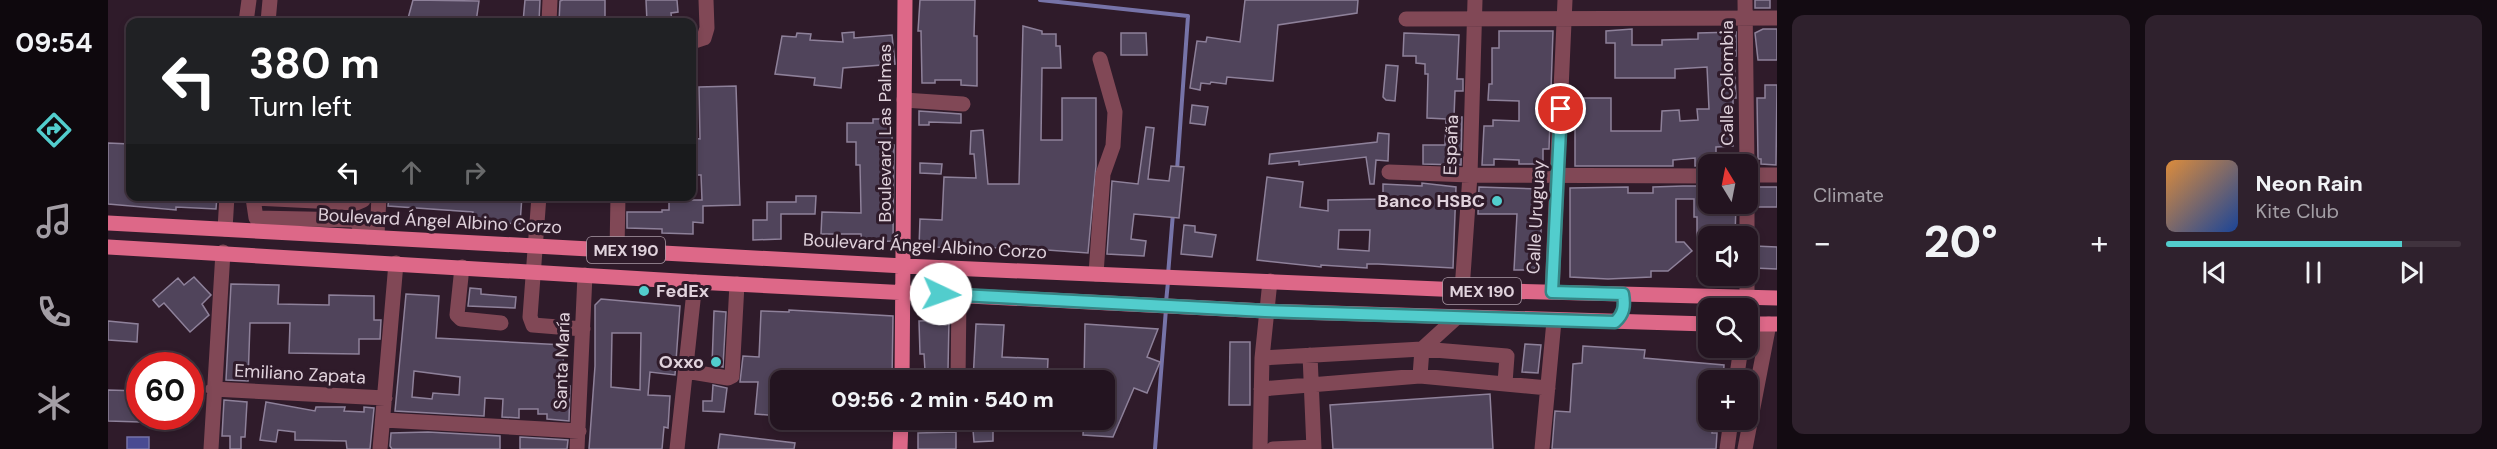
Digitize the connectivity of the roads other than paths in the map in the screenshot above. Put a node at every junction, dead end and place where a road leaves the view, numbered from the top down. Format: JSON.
{"nodes":[{"id":1,"x":249,"y":0,"type":"edge"},
{"id":2,"x":270,"y":0,"type":"edge"},
{"id":3,"x":550,"y":0,"type":"edge"},
{"id":4,"x":697,"y":0,"type":"edge"},
{"id":5,"x":706,"y":0,"type":"edge"},
{"id":6,"x":905,"y":0,"type":"edge"},
{"id":7,"x":1475,"y":0,"type":"edge"},
{"id":8,"x":1565,"y":0,"type":"edge"},
{"id":9,"x":1745,"y":0,"type":"edge"},
{"id":10,"x":247,"y":18,"type":"edge"},
{"id":11,"x":268,"y":18,"type":"edge"},
{"id":12,"x":549,"y":18,"type":"edge"},
{"id":13,"x":1746,"y":18,"type":"junction"},
{"id":14,"x":1777,"y":18,"type":"edge"},
{"id":15,"x":1407,"y":19,"type":"dead end"},
{"id":16,"x":1474,"y":19,"type":"junction"},
{"id":17,"x":1565,"y":19,"type":"junction"},
{"id":18,"x":706,"y":28,"type":"junction"},
{"id":19,"x":696,"y":41,"type":"edge"},
{"id":20,"x":1100,"y":59,"type":"dead end"},
{"id":21,"x":904,"y":100,"type":"junction"},
{"id":22,"x":963,"y":104,"type":"dead end"},
{"id":23,"x":1747,"y":154,"type":"edge"},
{"id":24,"x":1389,"y":172,"type":"dead end"},
{"id":25,"x":1777,"y":175,"type":"edge"},
{"id":26,"x":1470,"y":176,"type":"junction"},
{"id":27,"x":1557,"y":176,"type":"junction"},
{"id":28,"x":1698,"y":176,"type":"edge"},
{"id":29,"x":1758,"y":176,"type":"edge"},
{"id":30,"x":227,"y":201,"type":"edge"},
{"id":31,"x":253,"y":201,"type":"edge"},
{"id":32,"x":322,"y":201,"type":"edge"},
{"id":33,"x":361,"y":201,"type":"edge"},
{"id":34,"x":378,"y":201,"type":"edge"},
{"id":35,"x":539,"y":201,"type":"edge"},
{"id":36,"x":618,"y":201,"type":"edge"},
{"id":37,"x":108,"y":223,"type":"edge"},
{"id":38,"x":225,"y":229,"type":"junction"},
{"id":39,"x":264,"y":231,"type":"junction"},
{"id":40,"x":373,"y":236,"type":"junction"},
{"id":41,"x":536,"y":245,"type":"junction"},
{"id":42,"x":108,"y":247,"type":"edge"},
{"id":43,"x":618,"y":250,"type":"junction"},
{"id":44,"x":223,"y":252,"type":"junction"},
{"id":45,"x":262,"y":254,"type":"junction"},
{"id":46,"x":396,"y":263,"type":"junction"},
{"id":47,"x":904,"y":266,"type":"junction"},
{"id":48,"x":462,"y":267,"type":"junction"},
{"id":49,"x":534,"y":271,"type":"junction"},
{"id":50,"x":1096,"y":274,"type":"junction"},
{"id":51,"x":585,"y":275,"type":"junction"},
{"id":52,"x":1270,"y":281,"type":"junction"},
{"id":53,"x":695,"y":282,"type":"junction"},
{"id":54,"x":737,"y":284,"type":"junction"},
{"id":55,"x":1747,"y":286,"type":"edge"},
{"id":56,"x":1461,"y":290,"type":"junction"},
{"id":57,"x":904,"y":292,"type":"junction"},
{"id":58,"x":1552,"y":292,"type":"junction"},
{"id":59,"x":1623,"y":294,"type":"junction"},
{"id":60,"x":959,"y":295,"type":"junction"},
{"id":61,"x":1640,"y":295,"type":"junction"},
{"id":62,"x":1747,"y":298,"type":"joint"},
{"id":63,"x":1758,"y":298,"type":"edge"},
{"id":64,"x":1777,"y":298,"type":"edge"},
{"id":65,"x":1265,"y":311,"type":"junction"},
{"id":66,"x":1456,"y":318,"type":"junction"},
{"id":67,"x":1554,"y":321,"type":"junction"},
{"id":68,"x":501,"y":322,"type":"dead end"},
{"id":69,"x":1615,"y":322,"type":"junction"},
{"id":70,"x":1642,"y":323,"type":"junction"},
{"id":71,"x":1698,"y":324,"type":"edge"},
{"id":72,"x":1773,"y":324,"type":"edge"},
{"id":73,"x":583,"y":328,"type":"junction"},
{"id":74,"x":1422,"y":349,"type":"junction"},
{"id":75,"x":1310,"y":355,"type":"junction"},
{"id":76,"x":1262,"y":358,"type":"junction"},
{"id":77,"x":902,"y":370,"type":"edge"},
{"id":78,"x":958,"y":370,"type":"edge"},
{"id":79,"x":686,"y":371,"type":"junction"},
{"id":80,"x":1420,"y":376,"type":"junction"},
{"id":81,"x":1505,"y":382,"type":"junction"},
{"id":82,"x":1311,"y":385,"type":"junction"},
{"id":83,"x":1548,"y":388,"type":"junction"},
{"id":84,"x":213,"y":389,"type":"junction"},
{"id":85,"x":1261,"y":389,"type":"junction"},
{"id":86,"x":385,"y":399,"type":"junction"},
{"id":87,"x":384,"y":420,"type":"junction"},
{"id":88,"x":901,"y":430,"type":"edge"},
{"id":89,"x":1730,"y":430,"type":"edge"},
{"id":90,"x":579,"y":431,"type":"junction"},
{"id":91,"x":1314,"y":448,"type":"edge"},
{"id":92,"x":211,"y":449,"type":"edge"},
{"id":93,"x":380,"y":449,"type":"edge"},
{"id":94,"x":577,"y":449,"type":"edge"},
{"id":95,"x":677,"y":449,"type":"edge"},
{"id":96,"x":900,"y":449,"type":"edge"},
{"id":97,"x":1260,"y":449,"type":"edge"},
{"id":98,"x":1273,"y":449,"type":"edge"},
{"id":99,"x":1542,"y":449,"type":"edge"},
{"id":100,"x":1727,"y":449,"type":"edge"},
{"id":101,"x":1745,"y":449,"type":"edge"}],
"edges":[{"from":1,"to":10,"type":"street"},
{"from":2,"to":11,"type":"street"},
{"from":3,"to":12,"type":"street"},
{"from":4,"to":18,"type":"street"},
{"from":5,"to":18,"type":"street"},
{"from":6,"to":21,"type":"main road","name":"Boulevard Las Palmas"},
{"from":7,"to":16,"type":"street","name":"España"},
{"from":8,"to":17,"type":"street","name":"Calle Uruguay"},
{"from":9,"to":13,"type":"street","name":"Calle Colombia"},
{"from":13,"to":14,"type":"street"},
{"from":13,"to":17,"type":"street"},
{"from":13,"to":23,"type":"street","name":"Calle Colombia"},
{"from":15,"to":16,"type":"street"},
{"from":16,"to":17,"type":"street"},
{"from":16,"to":26,"type":"street","name":"España"},
{"from":17,"to":27,"type":"street","name":"Calle Uruguay"},
{"from":18,"to":19,"type":"street"},
{"from":20,"to":50,"type":"street"},
{"from":21,"to":22,"type":"street"},
{"from":21,"to":47,"type":"main road","name":"Boulevard Las Palmas"},
{"from":24,"to":26,"type":"street"},
{"from":25,"to":29,"type":"street"},
{"from":26,"to":27,"type":"street"},
{"from":26,"to":56,"type":"street","name":"España"},
{"from":27,"to":28,"type":"street"},
{"from":27,"to":58,"type":"street","name":"Calle Uruguay"},
{"from":30,"to":38,"type":"street"},
{"from":31,"to":40,"type":"street"},
{"from":32,"to":33,"type":"street"},
{"from":34,"to":40,"type":"street"},
{"from":35,"to":41,"type":"street"},
{"from":36,"to":43,"type":"street"},
{"from":37,"to":38,"type":"main road","name":"Boulevard Ángel Albino Corzo","number":"MEX 190"},
{"from":38,"to":39,"type":"main road","name":"Boulevard Ángel Albino Corzo","number":"MEX 190"},
{"from":39,"to":40,"type":"main road","name":"Boulevard Ángel Albino Corzo","number":"MEX 190"},
{"from":39,"to":45,"type":"main road"},
{"from":40,"to":41,"type":"main road","name":"Boulevard Ángel Albino Corzo","number":"MEX 190"},
{"from":41,"to":43,"type":"main road","name":"Boulevard Ángel Albino Corzo","number":"MEX 190"},
{"from":41,"to":49,"type":"street"},
{"from":42,"to":44,"type":"main road","number":"MEX 190"},
{"from":43,"to":47,"type":"main road","name":"Boulevard Ángel Albino Corzo","number":"MEX 190"},
{"from":44,"to":45,"type":"main road","number":"MEX 190"},
{"from":44,"to":84,"type":"street"},
{"from":45,"to":46,"type":"main road","number":"MEX 190"},
{"from":46,"to":48,"type":"main road","number":"MEX 190"},
{"from":46,"to":86,"type":"street"},
{"from":47,"to":50,"type":"main road","name":"Boulevard Ángel Albino Corzo","number":"MEX 190"},
{"from":47,"to":57,"type":"main road","name":"Boulevard Las Palmas"},
{"from":48,"to":49,"type":"main road","number":"MEX 190"},
{"from":48,"to":68,"type":"street"},
{"from":49,"to":51,"type":"main road","number":"MEX 190"},
{"from":49,"to":73,"type":"street"},
{"from":50,"to":52,"type":"main road","name":"Boulevard Ángel Albino Corzo","number":"MEX 190"},
{"from":51,"to":53,"type":"main road","number":"MEX 190"},
{"from":51,"to":73,"type":"street","name":"Santa María"},
{"from":52,"to":56,"type":"main road","name":"Boulevard Ángel Albino Corzo","number":"MEX 190"},
{"from":52,"to":65,"type":"street"},
{"from":53,"to":54,"type":"main road","number":"MEX 190"},
{"from":53,"to":79,"type":"street"},
{"from":54,"to":57,"type":"main road","number":"MEX 190"},
{"from":54,"to":79,"type":"street"},
{"from":55,"to":62,"type":"street"},
{"from":56,"to":58,"type":"main road","name":"Boulevard Ángel Albino Corzo","number":"MEX 190"},
{"from":57,"to":60,"type":"main road","number":"MEX 190"},
{"from":57,"to":77,"type":"main road","name":"Boulevard Las Palmas"},
{"from":58,"to":59,"type":"main road","name":"Boulevard Ángel Albino Corzo","number":"MEX 190"},
{"from":59,"to":61,"type":"main road","name":"Boulevard Ángel Albino Corzo","number":"MEX 190"},
{"from":59,"to":69,"type":"main road"},
{"from":60,"to":65,"type":"main road","number":"MEX 190"},
{"from":60,"to":78,"type":"street"},
{"from":61,"to":62,"type":"main road","name":"Boulevard Ángel Albino Corzo","number":"MEX 190"},
{"from":61,"to":70,"type":"main road"},
{"from":63,"to":64,"type":"main road","name":"Boulevard Ángel Albino Corzo","number":"MEX 190"},
{"from":65,"to":66,"type":"main road","number":"MEX 190"},
{"from":65,"to":76,"type":"street"},
{"from":66,"to":67,"type":"main road","number":"MEX 190"},
{"from":66,"to":74,"type":"street"},
{"from":67,"to":69,"type":"main road","number":"MEX 190"},
{"from":67,"to":83,"type":"street"},
{"from":69,"to":70,"type":"main road","number":"MEX 190"},
{"from":70,"to":71,"type":"main road","number":"MEX 190"},
{"from":72,"to":101,"type":"street"},
{"from":73,"to":90,"type":"street","name":"Santa María"},
{"from":74,"to":75,"type":"street"},
{"from":74,"to":80,"type":"street"},
{"from":74,"to":81,"type":"street"},
{"from":75,"to":76,"type":"street"},
{"from":75,"to":82,"type":"street"},
{"from":76,"to":85,"type":"street"},
{"from":79,"to":95,"type":"street"},
{"from":80,"to":81,"type":"street"},
{"from":80,"to":82,"type":"street"},
{"from":81,"to":83,"type":"street"},
{"from":82,"to":85,"type":"street"},
{"from":82,"to":91,"type":"street"},
{"from":83,"to":99,"type":"street"},
{"from":84,"to":86,"type":"street","name":"Emiliano Zapata"},
{"from":84,"to":92,"type":"street"},
{"from":85,"to":97,"type":"street"},
{"from":86,"to":87,"type":"street"},
{"from":87,"to":90,"type":"street"},
{"from":87,"to":93,"type":"street"},
{"from":88,"to":96,"type":"main road"},
{"from":89,"to":100,"type":"street"},
{"from":90,"to":94,"type":"street","name":"Santa María"},
{"from":91,"to":98,"type":"street"}]}
